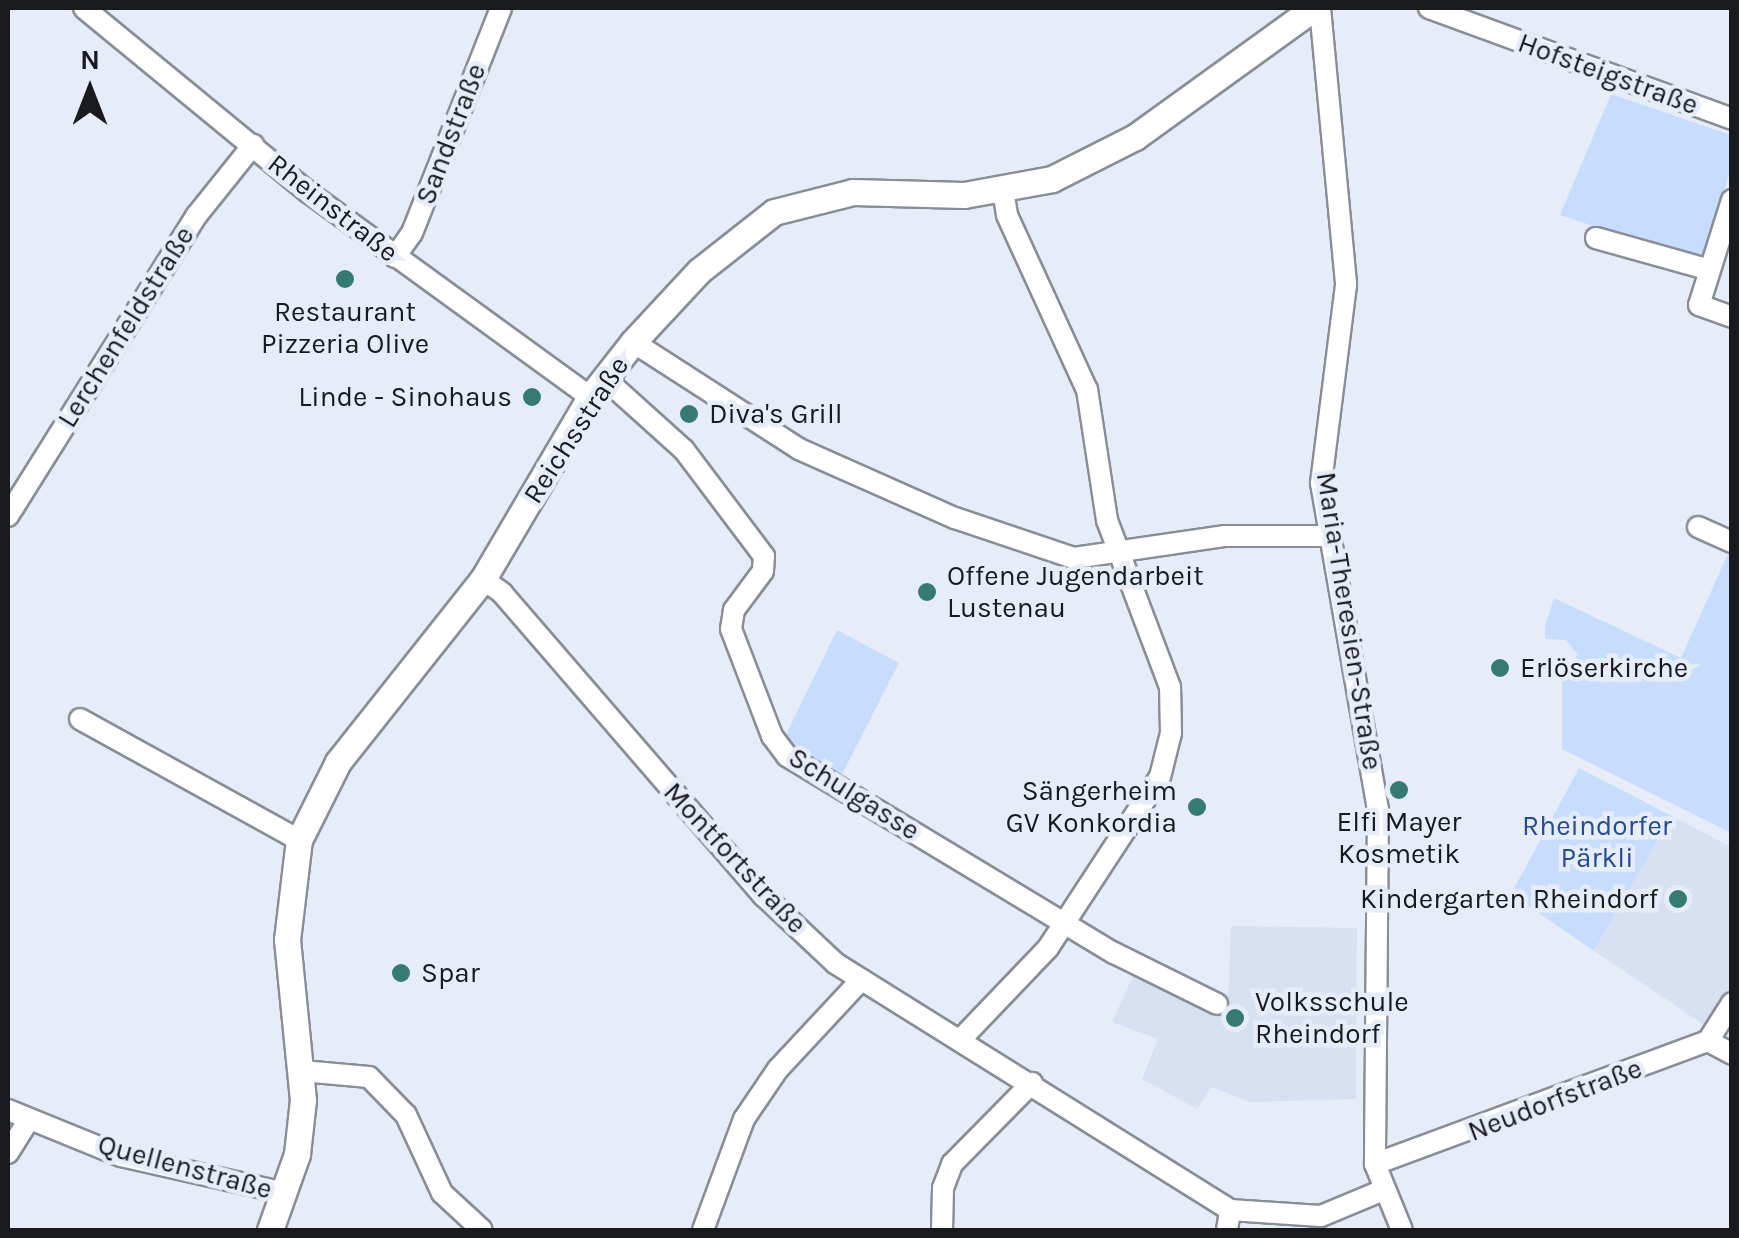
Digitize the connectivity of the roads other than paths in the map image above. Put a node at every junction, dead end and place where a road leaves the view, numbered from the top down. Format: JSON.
{"nodes":[{"id":1,"x":84,"y":8,"type":"edge"},
{"id":2,"x":501,"y":8,"type":"edge"},
{"id":3,"x":1317,"y":8,"type":"edge"},
{"id":4,"x":1429,"y":8,"type":"edge"},
{"id":5,"x":1732,"y":119,"type":"edge"},
{"id":6,"x":253,"y":145,"type":"junction"},
{"id":7,"x":1003,"y":190,"type":"junction"},
{"id":8,"x":1732,"y":200,"type":"edge"},
{"id":9,"x":1596,"y":238,"type":"dead end"},
{"id":10,"x":1725,"y":246,"type":"edge"},
{"id":11,"x":394,"y":257,"type":"junction"},
{"id":12,"x":1710,"y":270,"type":"junction"},
{"id":13,"x":1732,"y":316,"type":"edge"},
{"id":14,"x":633,"y":342,"type":"junction"},
{"id":15,"x":597,"y":388,"type":"junction"},
{"id":16,"x":8,"y":516,"type":"edge"},
{"id":17,"x":1698,"y":526,"type":"dead end"},
{"id":18,"x":1330,"y":536,"type":"junction"},
{"id":19,"x":1732,"y":542,"type":"edge"},
{"id":20,"x":1119,"y":556,"type":"junction"},
{"id":21,"x":483,"y":579,"type":"junction"},
{"id":22,"x":80,"y":719,"type":"dead end"},
{"id":23,"x":299,"y":840,"type":"junction"},
{"id":24,"x":1064,"y":923,"type":"junction"},
{"id":25,"x":861,"y":980,"type":"junction"},
{"id":26,"x":1732,"y":1002,"type":"edge"},
{"id":27,"x":1216,"y":1004,"type":"dead end"},
{"id":28,"x":962,"y":1038,"type":"junction"},
{"id":29,"x":1708,"y":1041,"type":"junction"},
{"id":30,"x":1732,"y":1054,"type":"edge"},
{"id":31,"x":302,"y":1071,"type":"junction"},
{"id":32,"x":1032,"y":1084,"type":"junction"},
{"id":33,"x":8,"y":1110,"type":"edge"},
{"id":34,"x":29,"y":1119,"type":"junction"},
{"id":35,"x":8,"y":1153,"type":"edge"},
{"id":36,"x":1375,"y":1164,"type":"junction"},
{"id":37,"x":1382,"y":1191,"type":"junction"},
{"id":38,"x":285,"y":1194,"type":"junction"},
{"id":39,"x":1228,"y":1220,"type":"edge"},
{"id":40,"x":270,"y":1230,"type":"edge"},
{"id":41,"x":482,"y":1230,"type":"edge"},
{"id":42,"x":703,"y":1230,"type":"edge"},
{"id":43,"x":942,"y":1230,"type":"edge"},
{"id":44,"x":1402,"y":1230,"type":"edge"}],
"edges":[{"from":1,"to":6,"type":"street","name":"Rheinstraße"},
{"from":2,"to":11,"type":"street","name":"Sandstraße"},
{"from":3,"to":7,"type":"main road","name":"Reichsstraße"},
{"from":3,"to":18,"type":"street","name":"Maria-Theresien-Straße"},
{"from":4,"to":5,"type":"street","name":"Hofsteigstraße"},
{"from":6,"to":11,"type":"street","name":"Rheinstraße"},
{"from":6,"to":16,"type":"street","name":"Lerchenfeldstraße"},
{"from":7,"to":14,"type":"main road","name":"Reichsstraße"},
{"from":7,"to":20,"type":"street"},
{"from":8,"to":10,"type":"street"},
{"from":9,"to":12,"type":"street"},
{"from":10,"to":12,"type":"street"},
{"from":11,"to":15,"type":"street","name":"Rheinstraße"},
{"from":12,"to":13,"type":"street"},
{"from":14,"to":15,"type":"main road","name":"Reichsstraße"},
{"from":14,"to":20,"type":"street"},
{"from":15,"to":21,"type":"main road","name":"Reichsstraße"},
{"from":15,"to":24,"type":"street","name":"Schulgasse"},
{"from":17,"to":19,"type":"street"},
{"from":18,"to":20,"type":"street"},
{"from":18,"to":36,"type":"street","name":"Maria-Theresien-Straße"},
{"from":20,"to":24,"type":"street"},
{"from":21,"to":23,"type":"main road","name":"Reichsstraße"},
{"from":21,"to":25,"type":"street","name":"Montfortstraße"},
{"from":22,"to":23,"type":"street"},
{"from":23,"to":31,"type":"main road","name":"Reichsstraße"},
{"from":24,"to":27,"type":"street","name":"Schulgasse"},
{"from":24,"to":28,"type":"street"},
{"from":25,"to":28,"type":"street","name":"Montfortstraße"},
{"from":25,"to":42,"type":"street"},
{"from":26,"to":29,"type":"street"},
{"from":28,"to":32,"type":"street","name":"Montfortstraße"},
{"from":29,"to":30,"type":"street"},
{"from":29,"to":36,"type":"street","name":"Neudorfstraße"},
{"from":31,"to":38,"type":"main road","name":"Reichsstraße"},
{"from":31,"to":41,"type":"street"},
{"from":32,"to":39,"type":"street","name":"Montfortstraße"},
{"from":32,"to":43,"type":"street"},
{"from":33,"to":34,"type":"street","name":"Quellenstraße"},
{"from":34,"to":35,"type":"street"},
{"from":34,"to":38,"type":"street","name":"Quellenstraße"},
{"from":36,"to":37,"type":"street","name":"Maria-Theresien-Straße"},
{"from":37,"to":39,"type":"street","name":"Montfortstraße"},
{"from":37,"to":44,"type":"street","name":"Maria-Theresien-Straße"},
{"from":38,"to":40,"type":"main road","name":"Reichsstraße"}]}
